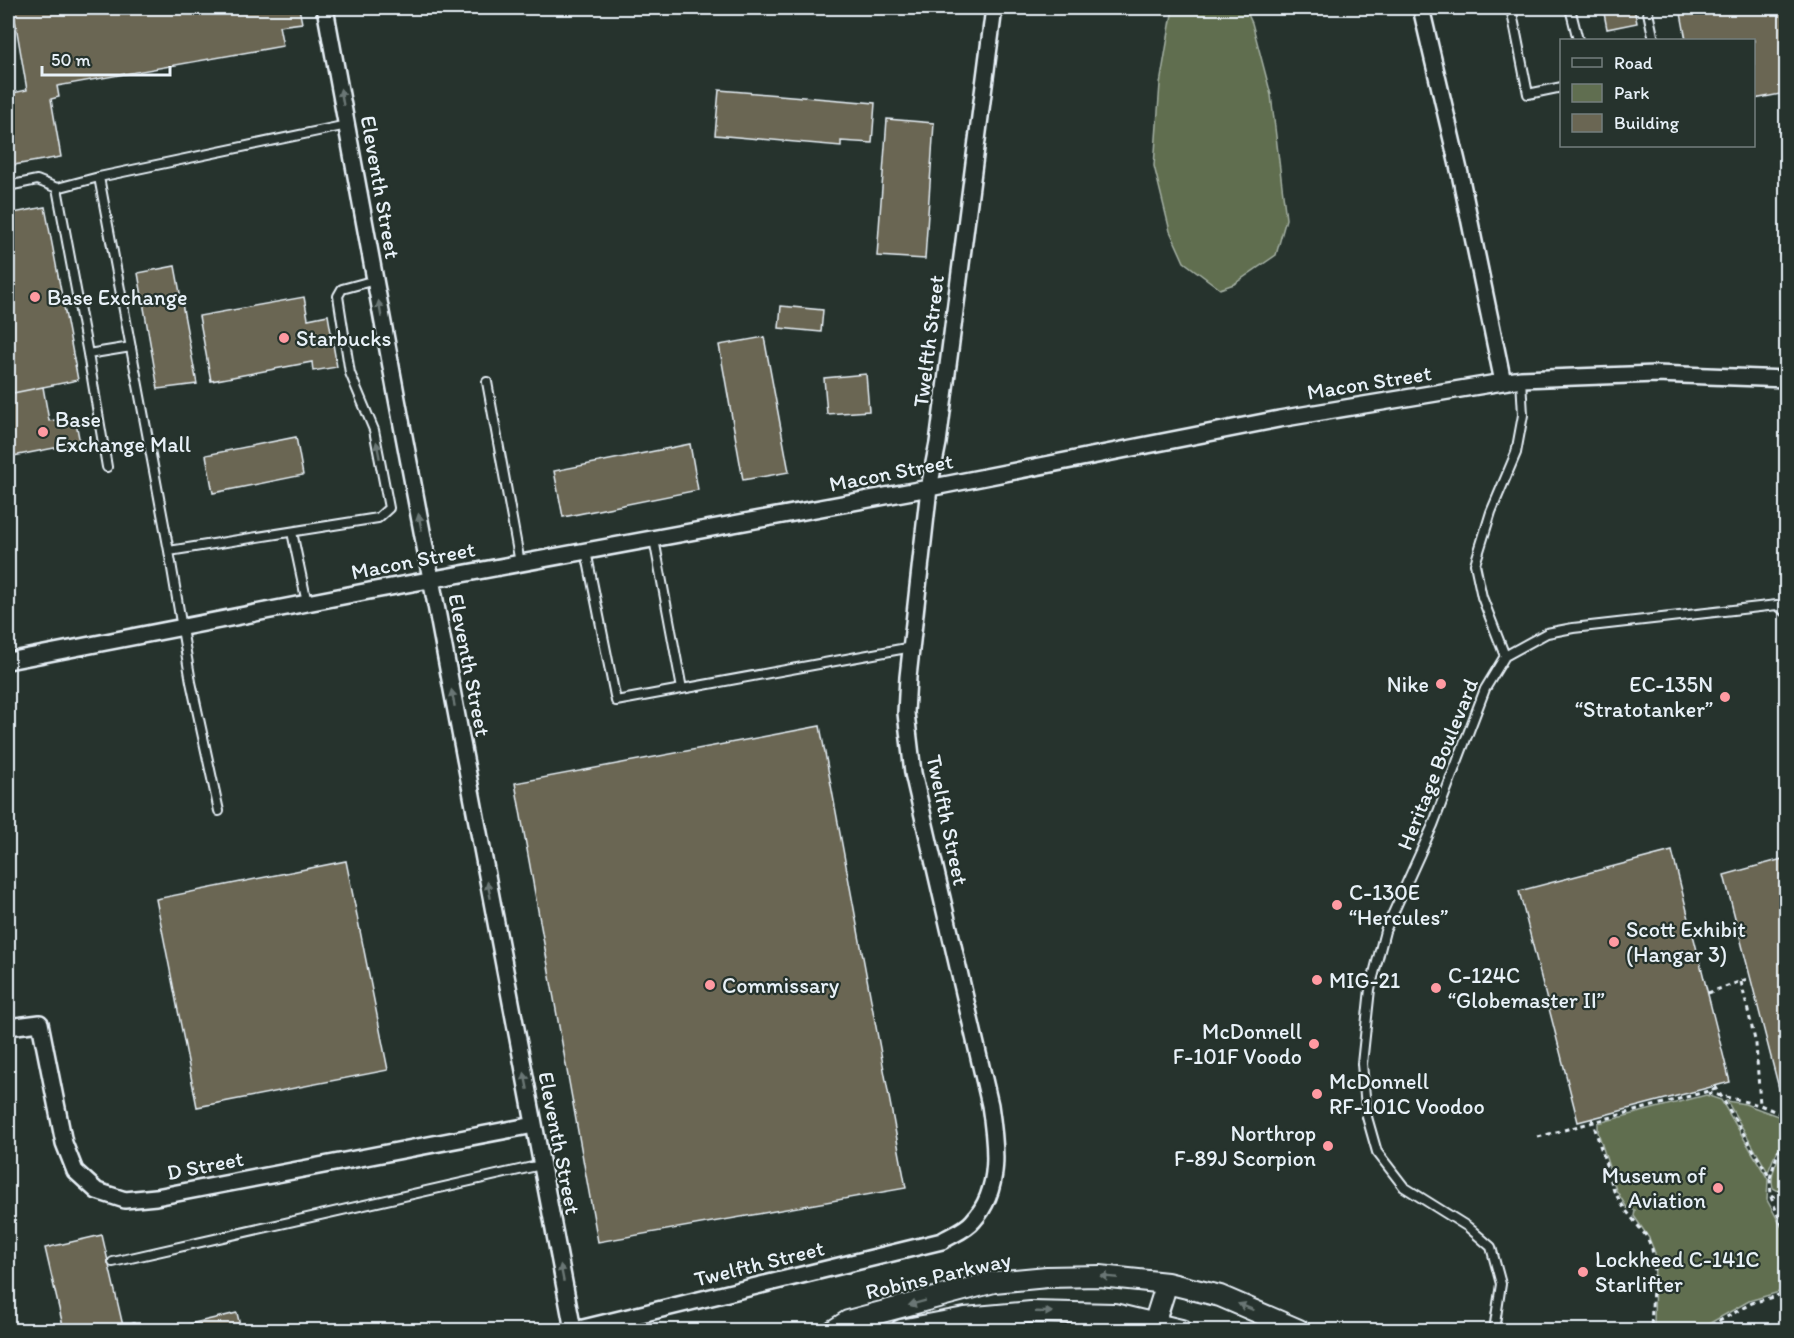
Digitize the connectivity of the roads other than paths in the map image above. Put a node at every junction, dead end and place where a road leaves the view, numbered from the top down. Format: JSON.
{"nodes":[{"id":1,"x":325,"y":8,"type":"edge"},
{"id":2,"x":994,"y":8,"type":"edge"},
{"id":3,"x":1421,"y":8,"type":"edge"},
{"id":4,"x":1510,"y":8,"type":"edge"},
{"id":5,"x":1570,"y":8,"type":"edge"},
{"id":6,"x":1647,"y":8,"type":"edge"},
{"id":7,"x":1578,"y":39,"type":"edge"},
{"id":8,"x":1654,"y":39,"type":"edge"},
{"id":9,"x":1560,"y":87,"type":"edge"},
{"id":10,"x":347,"y":124,"type":"junction"},
{"id":11,"x":99,"y":177,"type":"junction"},
{"id":12,"x":8,"y":186,"type":"edge"},
{"id":13,"x":57,"y":188,"type":"junction"},
{"id":14,"x":375,"y":280,"type":"junction"},
{"id":15,"x":131,"y":347,"type":"junction"},
{"id":16,"x":88,"y":354,"type":"junction"},
{"id":17,"x":1521,"y":379,"type":"junction"},
{"id":18,"x":1786,"y":379,"type":"edge"},
{"id":19,"x":487,"y":382,"type":"dead end"},
{"id":20,"x":1503,"y":382,"type":"junction"},
{"id":21,"x":106,"y":467,"type":"dead end"},
{"id":22,"x":929,"y":488,"type":"junction"},
{"id":23,"x":292,"y":532,"type":"junction"},
{"id":24,"x":654,"y":538,"type":"junction"},
{"id":25,"x":169,"y":551,"type":"junction"},
{"id":26,"x":586,"y":551,"type":"junction"},
{"id":27,"x":520,"y":563,"type":"junction"},
{"id":28,"x":430,"y":579,"type":"junction"},
{"id":29,"x":307,"y":603,"type":"junction"},
{"id":30,"x":1786,"y":612,"type":"edge"},
{"id":31,"x":183,"y":627,"type":"junction"},
{"id":32,"x":912,"y":647,"type":"junction"},
{"id":33,"x":1505,"y":656,"type":"junction"},
{"id":34,"x":8,"y":661,"type":"edge"},
{"id":35,"x":682,"y":689,"type":"junction"},
{"id":36,"x":219,"y":811,"type":"dead end"},
{"id":37,"x":8,"y":1028,"type":"edge"},
{"id":38,"x":534,"y":1125,"type":"junction"},
{"id":39,"x":541,"y":1165,"type":"junction"},
{"id":40,"x":113,"y":1262,"type":"dead end"},
{"id":41,"x":1012,"y":1280,"type":"junction"},
{"id":42,"x":1167,"y":1283,"type":"junction"},
{"id":43,"x":1011,"y":1313,"type":"junction"},
{"id":44,"x":1154,"y":1324,"type":"junction"},
{"id":45,"x":574,"y":1330,"type":"edge"},
{"id":46,"x":834,"y":1330,"type":"edge"},
{"id":47,"x":901,"y":1330,"type":"edge"},
{"id":48,"x":1181,"y":1330,"type":"edge"},
{"id":49,"x":1299,"y":1330,"type":"edge"},
{"id":50,"x":1494,"y":1330,"type":"edge"}],
"edges":[{"from":10,"to":1,"type":"street","name":"Eleventh Street","one_way":true},
{"from":2,"to":22,"type":"street","name":"Twelfth Street"},
{"from":3,"to":20,"type":"street"},
{"from":4,"to":9,"type":"lane"},
{"from":5,"to":7,"type":"lane"},
{"from":6,"to":8,"type":"lane"},
{"from":10,"to":11,"type":"lane"},
{"from":10,"to":14,"type":"street","name":"Eleventh Street"},
{"from":11,"to":13,"type":"lane"},
{"from":11,"to":15,"type":"lane"},
{"from":12,"to":13,"type":"lane"},
{"from":13,"to":16,"type":"lane"},
{"from":23,"to":14,"type":"lane","one_way":true},
{"from":28,"to":14,"type":"street","name":"Eleventh Street","one_way":true},
{"from":15,"to":16,"type":"lane"},
{"from":15,"to":25,"type":"lane"},
{"from":16,"to":21,"type":"lane"},
{"from":17,"to":18,"type":"street","name":"Macon Street"},
{"from":17,"to":20,"type":"street","name":"Macon Street"},
{"from":17,"to":33,"type":"lane"},
{"from":19,"to":27,"type":"lane"},
{"from":20,"to":22,"type":"street","name":"Macon Street"},
{"from":22,"to":24,"type":"street","name":"Macon Street"},
{"from":22,"to":32,"type":"street","name":"Twelfth Street"},
{"from":23,"to":25,"type":"lane"},
{"from":23,"to":29,"type":"lane"},
{"from":24,"to":26,"type":"street","name":"Macon Street"},
{"from":24,"to":35,"type":"lane"},
{"from":25,"to":31,"type":"lane"},
{"from":26,"to":27,"type":"street","name":"Macon Street"},
{"from":26,"to":35,"type":"lane"},
{"from":27,"to":28,"type":"street","name":"Macon Street"},
{"from":28,"to":29,"type":"street","name":"Macon Street"},
{"from":38,"to":28,"type":"street","name":"Eleventh Street","one_way":true},
{"from":29,"to":31,"type":"street","name":"Macon Street"},
{"from":30,"to":33,"type":"lane"},
{"from":31,"to":34,"type":"street","name":"Macon Street"},
{"from":31,"to":36,"type":"lane"},
{"from":32,"to":35,"type":"lane"},
{"from":32,"to":45,"type":"street","name":"Twelfth Street"},
{"from":33,"to":50,"type":"lane","name":"Heritage Boulevard"},
{"from":37,"to":38,"type":"street","name":"D Street"},
{"from":38,"to":39,"type":"street","name":"Eleventh Street"},
{"from":39,"to":40,"type":"lane"},
{"from":45,"to":39,"type":"street","name":"Eleventh Street","one_way":true},
{"from":42,"to":41,"type":"street","name":"Robins Parkway","one_way":true},
{"from":41,"to":43,"type":"street"},
{"from":41,"to":46,"type":"street","name":"Robins Parkway","one_way":true},
{"from":42,"to":44,"type":"street"},
{"from":49,"to":42,"type":"street","name":"Robins Parkway","one_way":true},
{"from":43,"to":44,"type":"street","name":"Robins Parkway","one_way":true},
{"from":43,"to":47,"type":"street","name":"Robins Parkway"},
{"from":44,"to":48,"type":"street","name":"Robins Parkway"}]}
